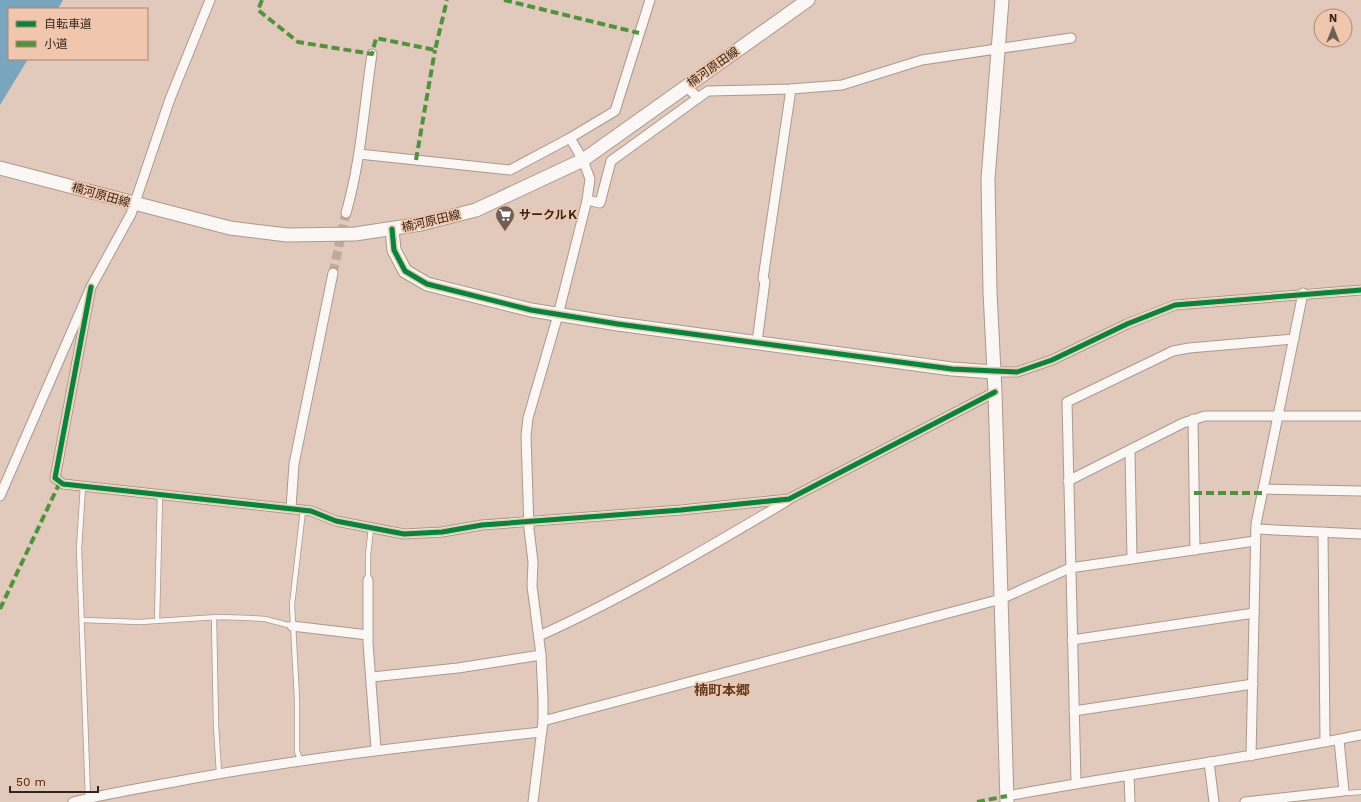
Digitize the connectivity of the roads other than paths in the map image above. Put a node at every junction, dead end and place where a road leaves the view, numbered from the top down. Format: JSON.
{"nodes":[{"id":1,"x":210,"y":0,"type":"edge"},
{"id":2,"x":650,"y":0,"type":"edge"},
{"id":3,"x":808,"y":0,"type":"edge"},
{"id":4,"x":1002,"y":0,"type":"edge"},
{"id":5,"x":1070,"y":38,"type":"dead end"},
{"id":6,"x":998,"y":50,"type":"junction"},
{"id":7,"x":372,"y":54,"type":"dead end"},
{"id":8,"x":686,"y":86,"type":"junction"},
{"id":9,"x":791,"y":89,"type":"junction"},
{"id":10,"x":698,"y":98,"type":"junction"},
{"id":11,"x":570,"y":138,"type":"junction"},
{"id":12,"x":359,"y":154,"type":"junction"},
{"id":13,"x":583,"y":160,"type":"junction"},
{"id":14,"x":0,"y":168,"type":"edge"},
{"id":15,"x":587,"y":200,"type":"junction"},
{"id":16,"x":134,"y":204,"type":"junction"},
{"id":17,"x":346,"y":213,"type":"tunnel mouth"},
{"id":18,"x":392,"y":229,"type":"junction"},
{"id":19,"x":333,"y":273,"type":"tunnel mouth"},
{"id":20,"x":91,"y":287,"type":"junction"},
{"id":21,"x":1361,"y":290,"type":"edge"},
{"id":22,"x":1303,"y":294,"type":"junction"},
{"id":23,"x":558,"y":315,"type":"junction"},
{"id":24,"x":1294,"y":339,"type":"junction"},
{"id":25,"x":757,"y":342,"type":"junction"},
{"id":26,"x":994,"y":372,"type":"junction"},
{"id":27,"x":995,"y":392,"type":"junction"},
{"id":28,"x":1278,"y":416,"type":"junction"},
{"id":29,"x":1361,"y":416,"type":"edge"},
{"id":30,"x":1193,"y":419,"type":"junction"},
{"id":31,"x":1130,"y":450,"type":"junction"},
{"id":32,"x":1068,"y":481,"type":"junction"},
{"id":33,"x":83,"y":486,"type":"junction"},
{"id":34,"x":1263,"y":489,"type":"junction"},
{"id":35,"x":1361,"y":491,"type":"edge"},
{"id":36,"x":160,"y":495,"type":"junction"},
{"id":37,"x":0,"y":496,"type":"edge"},
{"id":38,"x":789,"y":499,"type":"junction"},
{"id":39,"x":291,"y":508,"type":"junction"},
{"id":40,"x":303,"y":510,"type":"junction"},
{"id":41,"x":530,"y":521,"type":"junction"},
{"id":42,"x":371,"y":528,"type":"junction"},
{"id":43,"x":1256,"y":529,"type":"junction"},
{"id":44,"x":1323,"y":532,"type":"junction"},
{"id":45,"x":1361,"y":534,"type":"edge"},
{"id":46,"x":1255,"y":541,"type":"junction"},
{"id":47,"x":1195,"y":550,"type":"junction"},
{"id":48,"x":1132,"y":559,"type":"junction"},
{"id":49,"x":1070,"y":568,"type":"junction"},
{"id":50,"x":368,"y":580,"type":"joint"},
{"id":51,"x":1001,"y":599,"type":"junction"},
{"id":52,"x":1254,"y":613,"type":"junction"},
{"id":53,"x":214,"y":618,"type":"junction"},
{"id":54,"x":82,"y":620,"type":"junction"},
{"id":55,"x":157,"y":621,"type":"junction"},
{"id":56,"x":292,"y":626,"type":"junction"},
{"id":57,"x":368,"y":635,"type":"junction"},
{"id":58,"x":539,"y":636,"type":"junction"},
{"id":59,"x":1072,"y":640,"type":"junction"},
{"id":60,"x":541,"y":655,"type":"junction"},
{"id":61,"x":372,"y":677,"type":"junction"},
{"id":62,"x":1253,"y":684,"type":"junction"},
{"id":63,"x":1074,"y":711,"type":"junction"},
{"id":64,"x":544,"y":721,"type":"junction"},
{"id":65,"x":542,"y":732,"type":"junction"},
{"id":66,"x":1361,"y":735,"type":"edge"},
{"id":67,"x":1339,"y":740,"type":"junction"},
{"id":68,"x":1325,"y":742,"type":"junction"},
{"id":69,"x":376,"y":749,"type":"junction"},
{"id":70,"x":1251,"y":756,"type":"junction"},
{"id":71,"x":301,"y":760,"type":"junction"},
{"id":72,"x":1209,"y":762,"type":"junction"},
{"id":73,"x":219,"y":773,"type":"junction"},
{"id":74,"x":1129,"y":776,"type":"junction"},
{"id":75,"x":1076,"y":783,"type":"junction"},
{"id":76,"x":1344,"y":791,"type":"junction"},
{"id":77,"x":1361,"y":792,"type":"edge"},
{"id":78,"x":88,"y":798,"type":"junction"},
{"id":79,"x":1007,"y":799,"type":"edge"},
{"id":80,"x":73,"y":802,"type":"edge"},
{"id":81,"x":533,"y":802,"type":"edge"},
{"id":82,"x":1130,"y":802,"type":"edge"},
{"id":83,"x":1214,"y":802,"type":"edge"},
{"id":84,"x":1244,"y":802,"type":"edge"}],
"edges":[{"from":1,"to":16,"type":"street"},
{"from":2,"to":11,"type":"street"},
{"from":3,"to":8,"type":"street","name":"楠河原田線"},
{"from":4,"to":6,"type":"street"},
{"from":5,"to":6,"type":"street"},
{"from":6,"to":9,"type":"street"},
{"from":6,"to":26,"type":"street"},
{"from":7,"to":12,"type":"street"},
{"from":8,"to":10,"type":"street"},
{"from":8,"to":13,"type":"street","name":"楠河原田線"},
{"from":9,"to":10,"type":"street"},
{"from":9,"to":25,"type":"street"},
{"from":10,"to":15,"type":"street"},
{"from":11,"to":12,"type":"street"},
{"from":11,"to":13,"type":"street"},
{"from":12,"to":17,"type":"street"},
{"from":13,"to":15,"type":"street"},
{"from":13,"to":18,"type":"street","name":"楠河原田線"},
{"from":14,"to":16,"type":"street","name":"楠河原田線"},
{"from":15,"to":23,"type":"street"},
{"from":16,"to":18,"type":"street","name":"楠河原田線"},
{"from":16,"to":20,"type":"street"},
{"from":18,"to":23,"type":"street"},
{"from":19,"to":39,"type":"street"},
{"from":20,"to":33,"type":"street"},
{"from":20,"to":37,"type":"street"},
{"from":21,"to":22,"type":"street"},
{"from":22,"to":24,"type":"street"},
{"from":22,"to":26,"type":"street"},
{"from":23,"to":25,"type":"street"},
{"from":23,"to":41,"type":"street"},
{"from":24,"to":28,"type":"street"},
{"from":24,"to":32,"type":"street"},
{"from":25,"to":26,"type":"street"},
{"from":26,"to":27,"type":"street"},
{"from":27,"to":38,"type":"street"},
{"from":27,"to":51,"type":"street"},
{"from":28,"to":29,"type":"street"},
{"from":28,"to":30,"type":"street"},
{"from":28,"to":34,"type":"street"},
{"from":30,"to":31,"type":"street"},
{"from":30,"to":47,"type":"street"},
{"from":31,"to":32,"type":"street"},
{"from":31,"to":48,"type":"street"},
{"from":32,"to":49,"type":"street"},
{"from":33,"to":36,"type":"street"},
{"from":33,"to":54,"type":"lane"},
{"from":34,"to":35,"type":"street"},
{"from":34,"to":43,"type":"street"},
{"from":36,"to":39,"type":"street"},
{"from":36,"to":55,"type":"lane"},
{"from":38,"to":41,"type":"street"},
{"from":38,"to":58,"type":"street"},
{"from":39,"to":40,"type":"street"},
{"from":40,"to":42,"type":"street"},
{"from":40,"to":56,"type":"lane"},
{"from":41,"to":42,"type":"street"},
{"from":41,"to":58,"type":"street"},
{"from":42,"to":50,"type":"lane"},
{"from":43,"to":44,"type":"street"},
{"from":43,"to":46,"type":"street"},
{"from":44,"to":45,"type":"street"},
{"from":44,"to":68,"type":"street"},
{"from":46,"to":47,"type":"street"},
{"from":46,"to":52,"type":"street"},
{"from":47,"to":48,"type":"street"},
{"from":48,"to":49,"type":"street"},
{"from":49,"to":51,"type":"street"},
{"from":49,"to":59,"type":"street"},
{"from":50,"to":57,"type":"street"},
{"from":51,"to":64,"type":"street"},
{"from":51,"to":79,"type":"street"},
{"from":52,"to":59,"type":"street"},
{"from":52,"to":62,"type":"street"},
{"from":53,"to":55,"type":"lane"},
{"from":53,"to":56,"type":"lane"},
{"from":53,"to":73,"type":"lane"},
{"from":54,"to":55,"type":"lane"},
{"from":54,"to":78,"type":"lane"},
{"from":56,"to":57,"type":"street"},
{"from":56,"to":71,"type":"lane"},
{"from":57,"to":61,"type":"street"},
{"from":58,"to":60,"type":"street"},
{"from":59,"to":63,"type":"street"},
{"from":60,"to":61,"type":"street"},
{"from":60,"to":64,"type":"street"},
{"from":61,"to":69,"type":"street"},
{"from":62,"to":63,"type":"street"},
{"from":62,"to":70,"type":"street"},
{"from":63,"to":75,"type":"street"},
{"from":64,"to":65,"type":"street"},
{"from":65,"to":69,"type":"street"},
{"from":65,"to":81,"type":"street"},
{"from":66,"to":67,"type":"street"},
{"from":67,"to":68,"type":"street"},
{"from":67,"to":76,"type":"street"},
{"from":68,"to":70,"type":"street"},
{"from":69,"to":71,"type":"street"},
{"from":70,"to":72,"type":"street"},
{"from":71,"to":73,"type":"street"},
{"from":72,"to":74,"type":"street"},
{"from":72,"to":83,"type":"street"},
{"from":73,"to":78,"type":"street"},
{"from":74,"to":75,"type":"street"},
{"from":74,"to":82,"type":"street"},
{"from":75,"to":79,"type":"street"},
{"from":76,"to":77,"type":"lane"},
{"from":76,"to":84,"type":"street"},
{"from":78,"to":80,"type":"street"}]}
